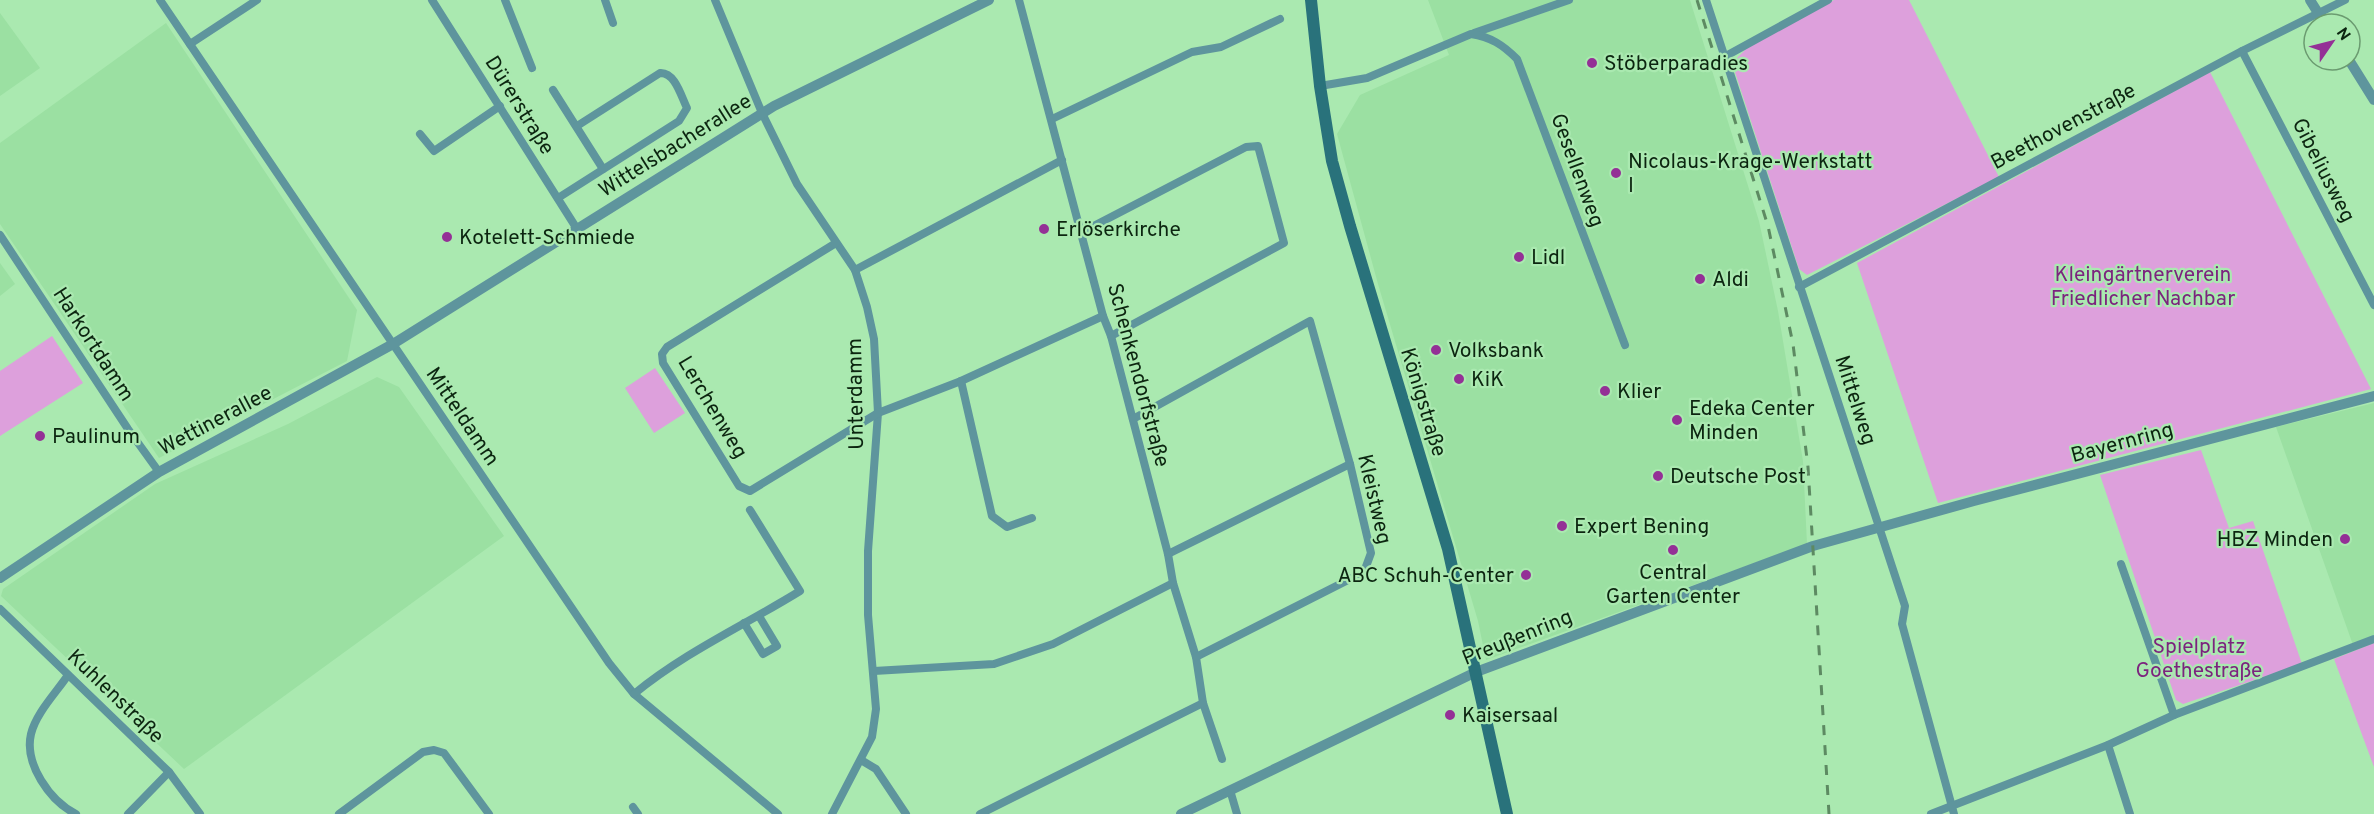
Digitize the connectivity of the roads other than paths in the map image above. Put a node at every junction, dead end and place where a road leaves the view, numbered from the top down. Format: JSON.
{"nodes":[{"id":1,"x":160,"y":0,"type":"edge"},
{"id":2,"x":257,"y":0,"type":"edge"},
{"id":3,"x":432,"y":0,"type":"edge"},
{"id":4,"x":505,"y":0,"type":"edge"},
{"id":5,"x":605,"y":0,"type":"edge"},
{"id":6,"x":727,"y":0,"type":"edge"},
{"id":7,"x":988,"y":0,"type":"edge"},
{"id":8,"x":1019,"y":0,"type":"edge"},
{"id":9,"x":1311,"y":0,"type":"edge"},
{"id":10,"x":1569,"y":0,"type":"edge"},
{"id":11,"x":1706,"y":0,"type":"edge"},
{"id":12,"x":1828,"y":0,"type":"edge"},
{"id":13,"x":2344,"y":0,"type":"edge"},
{"id":14,"x":716,"y":2,"type":"edge"},
{"id":15,"x":2320,"y":12,"type":"edge"},
{"id":16,"x":1280,"y":19,"type":"dead end"},
{"id":17,"x":2302,"y":21,"type":"edge"},
{"id":18,"x":613,"y":23,"type":"dead end"},
{"id":19,"x":1471,"y":34,"type":"junction"},
{"id":20,"x":190,"y":44,"type":"junction"},
{"id":21,"x":2242,"y":51,"type":"junction"},
{"id":22,"x":1724,"y":57,"type":"junction"},
{"id":23,"x":532,"y":68,"type":"dead end"},
{"id":24,"x":2356,"y":72,"type":"edge"},
{"id":25,"x":1320,"y":86,"type":"junction"},
{"id":26,"x":553,"y":90,"type":"dead end"},
{"id":27,"x":2374,"y":100,"type":"edge"},
{"id":28,"x":500,"y":106,"type":"junction"},
{"id":29,"x":762,"y":113,"type":"junction"},
{"id":30,"x":1052,"y":119,"type":"junction"},
{"id":31,"x":577,"y":126,"type":"junction"},
{"id":32,"x":420,"y":134,"type":"dead end"},
{"id":33,"x":1062,"y":160,"type":"junction"},
{"id":34,"x":603,"y":169,"type":"junction"},
{"id":35,"x":558,"y":198,"type":"junction"},
{"id":36,"x":577,"y":229,"type":"junction"},
{"id":37,"x":1082,"y":232,"type":"junction"},
{"id":38,"x":0,"y":235,"type":"edge"},
{"id":39,"x":836,"y":243,"type":"junction"},
{"id":40,"x":855,"y":270,"type":"junction"},
{"id":41,"x":1799,"y":287,"type":"junction"},
{"id":42,"x":2374,"y":305,"type":"edge"},
{"id":43,"x":1103,"y":316,"type":"junction"},
{"id":44,"x":1111,"y":336,"type":"junction"},
{"id":45,"x":393,"y":344,"type":"junction"},
{"id":46,"x":1625,"y":345,"type":"dead end"},
{"id":47,"x":961,"y":381,"type":"junction"},
{"id":48,"x":2374,"y":396,"type":"edge"},
{"id":49,"x":878,"y":412,"type":"junction"},
{"id":50,"x":1132,"y":419,"type":"junction"},
{"id":51,"x":1350,"y":464,"type":"junction"},
{"id":52,"x":159,"y":472,"type":"junction"},
{"id":53,"x":750,"y":510,"type":"dead end"},
{"id":54,"x":1032,"y":518,"type":"dead end"},
{"id":55,"x":1880,"y":526,"type":"junction"},
{"id":56,"x":1168,"y":554,"type":"junction"},
{"id":57,"x":2121,"y":564,"type":"dead end"},
{"id":58,"x":0,"y":578,"type":"edge"},
{"id":59,"x":1173,"y":583,"type":"junction"},
{"id":60,"x":0,"y":609,"type":"edge"},
{"id":61,"x":759,"y":616,"type":"junction"},
{"id":62,"x":744,"y":623,"type":"junction"},
{"id":63,"x":2374,"y":639,"type":"edge"},
{"id":64,"x":1196,"y":657,"type":"junction"},
{"id":65,"x":874,"y":671,"type":"junction"},
{"id":66,"x":1476,"y":672,"type":"junction"},
{"id":67,"x":68,"y":675,"type":"junction"},
{"id":68,"x":634,"y":694,"type":"junction"},
{"id":69,"x":1203,"y":703,"type":"junction"},
{"id":70,"x":2174,"y":715,"type":"junction"},
{"id":71,"x":2108,"y":745,"type":"junction"},
{"id":72,"x":1222,"y":759,"type":"dead end"},
{"id":73,"x":861,"y":760,"type":"junction"},
{"id":74,"x":169,"y":772,"type":"junction"},
{"id":75,"x":1230,"y":790,"type":"junction"},
{"id":76,"x":1953,"y":809,"type":"edge"},
{"id":77,"x":772,"y":813,"type":"edge"},
{"id":78,"x":76,"y":814,"type":"edge"},
{"id":79,"x":128,"y":814,"type":"edge"},
{"id":80,"x":200,"y":814,"type":"edge"},
{"id":81,"x":339,"y":814,"type":"edge"},
{"id":82,"x":489,"y":814,"type":"edge"},
{"id":83,"x":832,"y":814,"type":"edge"},
{"id":84,"x":906,"y":814,"type":"edge"},
{"id":85,"x":980,"y":814,"type":"edge"},
{"id":86,"x":1181,"y":814,"type":"edge"},
{"id":87,"x":1237,"y":814,"type":"edge"},
{"id":88,"x":1507,"y":814,"type":"edge"},
{"id":89,"x":1931,"y":814,"type":"edge"},
{"id":90,"x":2130,"y":814,"type":"edge"}],
"edges":[{"from":1,"to":20,"type":"street","name":"Mitteldamm"},
{"from":2,"to":20,"type":"street"},
{"from":3,"to":28,"type":"street","name":"Dürerstraße"},
{"from":4,"to":23,"type":"street"},
{"from":5,"to":18,"type":"street"},
{"from":6,"to":14,"type":"street"},
{"from":7,"to":29,"type":"street","name":"Wittelsbacherallee"},
{"from":8,"to":30,"type":"street","name":"Schenkendorfstraße"},
{"from":9,"to":25,"type":"main road","name":"Königstraße"},
{"from":10,"to":19,"type":"street"},
{"from":11,"to":22,"type":"street","name":"Mittelweg"},
{"from":12,"to":22,"type":"street"},
{"from":13,"to":15,"type":"street","name":"Beethovenstraße"},
{"from":14,"to":29,"type":"street","name":"Unterdamm"},
{"from":16,"to":30,"type":"street"},
{"from":17,"to":21,"type":"street","name":"Beethovenstraße"},
{"from":19,"to":25,"type":"street"},
{"from":19,"to":46,"type":"street","name":"Gesellenweg"},
{"from":20,"to":45,"type":"street","name":"Mitteldamm"},
{"from":21,"to":41,"type":"street","name":"Beethovenstraße"},
{"from":21,"to":42,"type":"street","name":"Gibeliusweg"},
{"from":22,"to":41,"type":"street","name":"Mittelweg"},
{"from":24,"to":27,"type":"street"},
{"from":25,"to":66,"type":"main road","name":"Königstraße"},
{"from":26,"to":31,"type":"street"},
{"from":28,"to":32,"type":"street"},
{"from":28,"to":35,"type":"street","name":"Dürerstraße"},
{"from":29,"to":36,"type":"street","name":"Wittelsbacherallee"},
{"from":29,"to":39,"type":"street","name":"Unterdamm"},
{"from":30,"to":33,"type":"street","name":"Schenkendorfstraße"},
{"from":31,"to":34,"type":"street"},
{"from":31,"to":34,"type":"street"},
{"from":33,"to":37,"type":"street","name":"Schenkendorfstraße"},
{"from":33,"to":40,"type":"street"},
{"from":34,"to":35,"type":"street"},
{"from":35,"to":36,"type":"street","name":"Dürerstraße"},
{"from":36,"to":45,"type":"street","name":"Wittelsbacherallee"},
{"from":37,"to":43,"type":"street","name":"Schenkendorfstraße"},
{"from":37,"to":44,"type":"street"},
{"from":38,"to":52,"type":"street","name":"Harkortdamm"},
{"from":39,"to":40,"type":"street","name":"Unterdamm"},
{"from":39,"to":49,"type":"street","name":"Lerchenweg"},
{"from":40,"to":49,"type":"street","name":"Unterdamm"},
{"from":41,"to":55,"type":"street","name":"Mittelweg"},
{"from":43,"to":44,"type":"street","name":"Schenkendorfstraße"},
{"from":43,"to":47,"type":"street"},
{"from":44,"to":50,"type":"street","name":"Schenkendorfstraße"},
{"from":45,"to":52,"type":"street","name":"Wettinerallee"},
{"from":45,"to":68,"type":"street","name":"Mitteldamm"},
{"from":47,"to":49,"type":"street"},
{"from":47,"to":54,"type":"street"},
{"from":48,"to":55,"type":"street","name":"Bayernring"},
{"from":49,"to":65,"type":"street","name":"Unterdamm"},
{"from":50,"to":51,"type":"street","name":"Kleistweg"},
{"from":50,"to":56,"type":"street","name":"Schenkendorfstraße"},
{"from":51,"to":56,"type":"street"},
{"from":51,"to":64,"type":"street","name":"Kleistweg"},
{"from":52,"to":58,"type":"street","name":"Wettinerallee"},
{"from":53,"to":61,"type":"street"},
{"from":55,"to":66,"type":"street","name":"Preußenring"},
{"from":55,"to":76,"type":"street","name":"Mittelweg"},
{"from":56,"to":59,"type":"street","name":"Schenkendorfstraße"},
{"from":57,"to":70,"type":"street"},
{"from":59,"to":64,"type":"street","name":"Schenkendorfstraße"},
{"from":59,"to":65,"type":"street"},
{"from":60,"to":67,"type":"street","name":"Kuhlenstraße"},
{"from":61,"to":62,"type":"street"},
{"from":61,"to":62,"type":"street"},
{"from":62,"to":68,"type":"street"},
{"from":63,"to":70,"type":"street"},
{"from":64,"to":69,"type":"street","name":"Schenkendorfstraße"},
{"from":65,"to":73,"type":"street","name":"Unterdamm"},
{"from":66,"to":75,"type":"street","name":"Preußenring"},
{"from":66,"to":88,"type":"main road","name":"Königstraße"},
{"from":67,"to":74,"type":"street","name":"Kuhlenstraße"},
{"from":67,"to":78,"type":"street"},
{"from":68,"to":77,"type":"street","name":"Mitteldamm"},
{"from":69,"to":72,"type":"street","name":"Schenkendorfstraße"},
{"from":69,"to":85,"type":"street"},
{"from":70,"to":71,"type":"street"},
{"from":71,"to":76,"type":"street"},
{"from":71,"to":90,"type":"street"},
{"from":73,"to":83,"type":"street","name":"Unterdamm"},
{"from":73,"to":84,"type":"street"},
{"from":74,"to":79,"type":"street"},
{"from":74,"to":80,"type":"street","name":"Kuhlenstraße"},
{"from":75,"to":86,"type":"street","name":"Preußenring"},
{"from":75,"to":87,"type":"street"},
{"from":76,"to":89,"type":"street"},
{"from":81,"to":82,"type":"street"}]}
